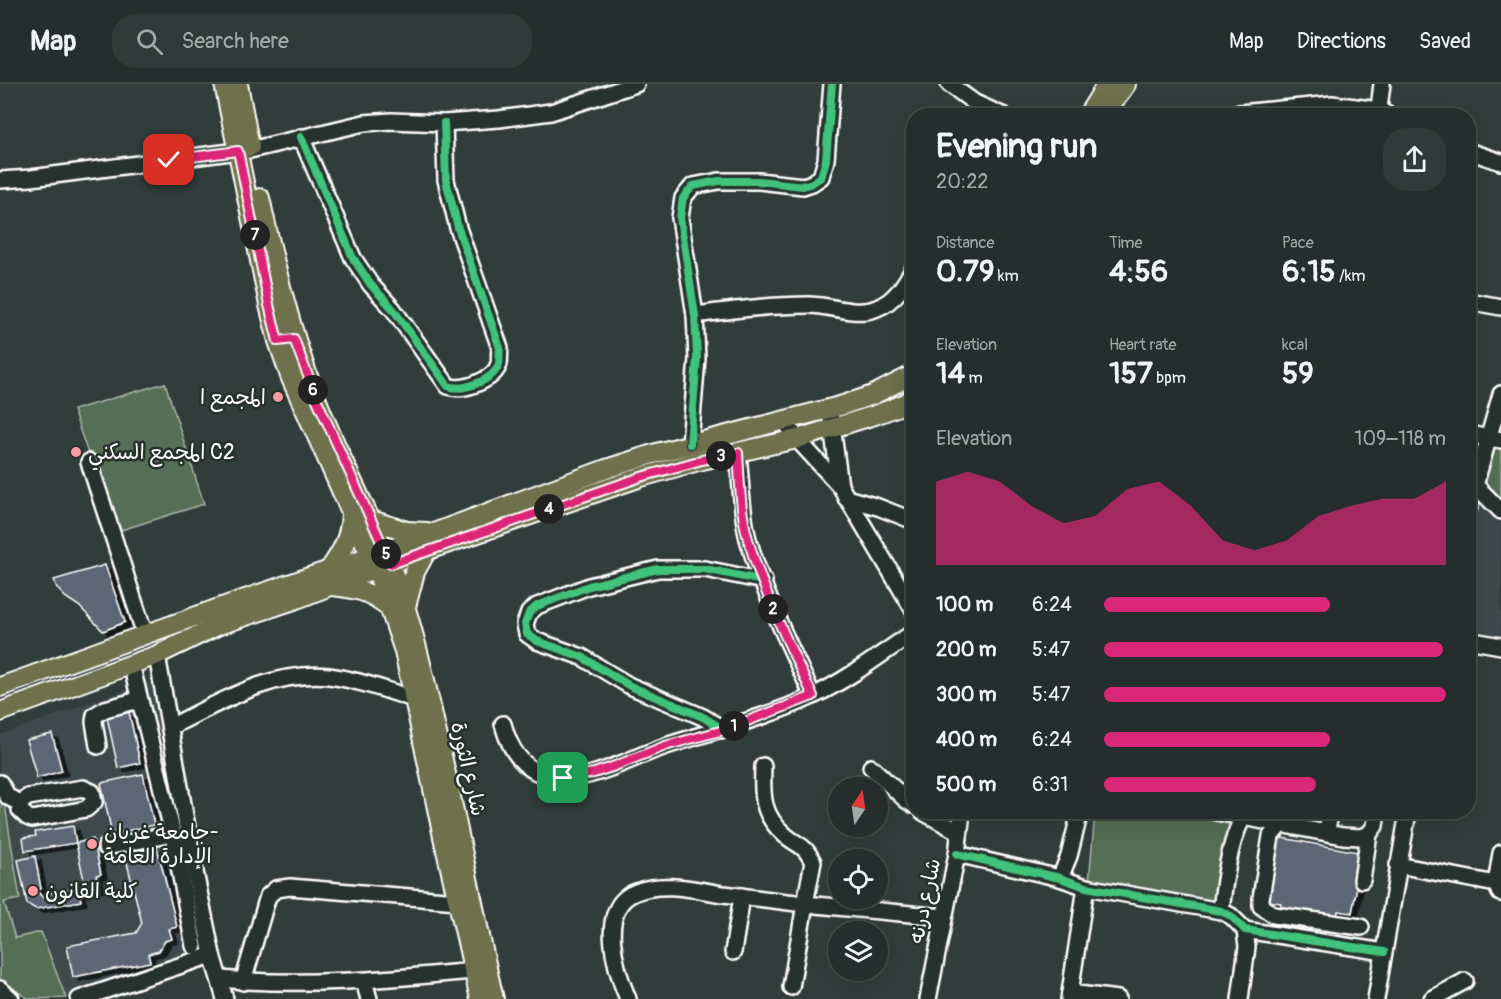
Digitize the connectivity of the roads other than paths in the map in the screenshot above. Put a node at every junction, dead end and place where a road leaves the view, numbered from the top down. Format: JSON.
{"nodes":[{"id":1,"x":832,"y":84,"type":"edge"},
{"id":2,"x":949,"y":84,"type":"edge"},
{"id":3,"x":1107,"y":84,"type":"edge"},
{"id":4,"x":1126,"y":84,"type":"edge"},
{"id":5,"x":1382,"y":84,"type":"edge"},
{"id":6,"x":237,"y":85,"type":"edge"},
{"id":7,"x":630,"y":85,"type":"edge"},
{"id":8,"x":986,"y":108,"type":"edge"},
{"id":9,"x":1092,"y":108,"type":"edge"},
{"id":10,"x":1109,"y":108,"type":"edge"},
{"id":11,"x":1291,"y":108,"type":"edge"},
{"id":12,"x":1352,"y":108,"type":"edge"},
{"id":13,"x":1382,"y":108,"type":"edge"},
{"id":14,"x":444,"y":123,"type":"junction"},
{"id":15,"x":301,"y":137,"type":"junction"},
{"id":16,"x":244,"y":150,"type":"junction"},
{"id":17,"x":1476,"y":154,"type":"edge"},
{"id":18,"x":1501,"y":162,"type":"edge"},
{"id":19,"x":0,"y":180,"type":"edge"},
{"id":20,"x":906,"y":281,"type":"edge"},
{"id":21,"x":1476,"y":302,"type":"edge"},
{"id":22,"x":1501,"y":307,"type":"edge"},
{"id":23,"x":694,"y":315,"type":"junction"},
{"id":24,"x":286,"y":340,"type":"junction"},
{"id":25,"x":906,"y":379,"type":"edge"},
{"id":26,"x":1501,"y":394,"type":"edge"},
{"id":27,"x":906,"y":403,"type":"edge"},
{"id":28,"x":830,"y":409,"type":"junction"},
{"id":29,"x":785,"y":421,"type":"junction"},
{"id":30,"x":832,"y":428,"type":"junction"},
{"id":31,"x":1476,"y":436,"type":"edge"},
{"id":32,"x":797,"y":439,"type":"junction"},
{"id":33,"x":1494,"y":439,"type":"edge"},
{"id":34,"x":690,"y":444,"type":"junction"},
{"id":35,"x":738,"y":453,"type":"junction"},
{"id":36,"x":89,"y":462,"type":"dead end"},
{"id":37,"x":1476,"y":480,"type":"edge"},
{"id":38,"x":1476,"y":486,"type":"edge"},
{"id":39,"x":843,"y":492,"type":"junction"},
{"id":40,"x":1501,"y":511,"type":"edge"},
{"id":41,"x":351,"y":513,"type":"junction"},
{"id":42,"x":906,"y":518,"type":"edge"},
{"id":43,"x":371,"y":520,"type":"junction"},
{"id":44,"x":434,"y":532,"type":"junction"},
{"id":45,"x":426,"y":552,"type":"junction"},
{"id":46,"x":380,"y":560,"type":"junction"},
{"id":47,"x":330,"y":578,"type":"junction"},
{"id":48,"x":764,"y":581,"type":"junction"},
{"id":49,"x":906,"y":598,"type":"edge"},
{"id":50,"x":397,"y":607,"type":"junction"},
{"id":51,"x":145,"y":635,"type":"junction"},
{"id":52,"x":906,"y":637,"type":"edge"},
{"id":53,"x":1476,"y":641,"type":"edge"},
{"id":54,"x":1501,"y":646,"type":"edge"},
{"id":55,"x":157,"y":655,"type":"junction"},
{"id":56,"x":131,"y":664,"type":"junction"},
{"id":57,"x":0,"y":687,"type":"edge"},
{"id":58,"x":813,"y":696,"type":"junction"},
{"id":59,"x":414,"y":699,"type":"junction"},
{"id":60,"x":139,"y":700,"type":"junction"},
{"id":61,"x":0,"y":712,"type":"edge"},
{"id":62,"x":503,"y":724,"type":"dead end"},
{"id":63,"x":170,"y":727,"type":"junction"},
{"id":64,"x":724,"y":730,"type":"junction"},
{"id":65,"x":98,"y":746,"type":"dead end"},
{"id":66,"x":764,"y":766,"type":"dead end"},
{"id":67,"x":871,"y":767,"type":"dead end"},
{"id":68,"x":1,"y":789,"type":"edge"},
{"id":69,"x":906,"y":800,"type":"edge"},
{"id":70,"x":20,"y":804,"type":"dead end"},
{"id":71,"x":936,"y":819,"type":"edge"},
{"id":72,"x":961,"y":819,"type":"edge"},
{"id":73,"x":1078,"y":819,"type":"edge"},
{"id":74,"x":1243,"y":819,"type":"edge"},
{"id":75,"x":1281,"y":819,"type":"edge"},
{"id":76,"x":1285,"y":819,"type":"edge"},
{"id":77,"x":1329,"y":819,"type":"edge"},
{"id":78,"x":1376,"y":819,"type":"edge"},
{"id":79,"x":1407,"y":819,"type":"edge"},
{"id":80,"x":959,"y":832,"type":"junction"},
{"id":81,"x":1326,"y":832,"type":"junction"},
{"id":82,"x":173,"y":834,"type":"junction"},
{"id":83,"x":1369,"y":834,"type":"junction"},
{"id":84,"x":106,"y":847,"type":"dead end"},
{"id":85,"x":1501,"y":853,"type":"edge"},
{"id":86,"x":957,"y":854,"type":"junction"},
{"id":87,"x":1398,"y":865,"type":"junction"},
{"id":88,"x":1060,"y":878,"type":"junction"},
{"id":89,"x":1362,"y":880,"type":"dead end"},
{"id":90,"x":1086,"y":887,"type":"junction"},
{"id":91,"x":1499,"y":888,"type":"edge"},
{"id":92,"x":742,"y":896,"type":"junction"},
{"id":93,"x":465,"y":902,"type":"junction"},
{"id":94,"x":805,"y":904,"type":"junction"},
{"id":95,"x":1221,"y":911,"type":"junction"},
{"id":96,"x":943,"y":917,"type":"junction"},
{"id":97,"x":1361,"y":927,"type":"dead end"},
{"id":98,"x":1245,"y":930,"type":"junction"},
{"id":99,"x":194,"y":946,"type":"dead end"},
{"id":100,"x":734,"y":952,"type":"dead end"},
{"id":101,"x":1384,"y":952,"type":"junction"},
{"id":102,"x":212,"y":956,"type":"junction"},
{"id":103,"x":474,"y":971,"type":"junction"},
{"id":104,"x":220,"y":980,"type":"junction"},
{"id":105,"x":243,"y":981,"type":"junction"},
{"id":106,"x":364,"y":981,"type":"junction"},
{"id":107,"x":1465,"y":981,"type":"dead end"},
{"id":108,"x":791,"y":987,"type":"dead end"},
{"id":109,"x":0,"y":989,"type":"edge"},
{"id":110,"x":1069,"y":996,"type":"edge"},
{"id":111,"x":11,"y":999,"type":"edge"},
{"id":112,"x":79,"y":999,"type":"edge"},
{"id":113,"x":225,"y":999,"type":"edge"},
{"id":114,"x":369,"y":999,"type":"edge"},
{"id":115,"x":480,"y":999,"type":"edge"},
{"id":116,"x":494,"y":999,"type":"edge"},
{"id":117,"x":628,"y":999,"type":"edge"},
{"id":118,"x":928,"y":999,"type":"edge"},
{"id":119,"x":1119,"y":999,"type":"edge"},
{"id":120,"x":1240,"y":999,"type":"edge"},
{"id":121,"x":1376,"y":999,"type":"edge"},
{"id":122,"x":1432,"y":999,"type":"edge"}],
"edges":[{"from":1,"to":23,"type":"street"},
{"from":2,"to":8,"type":"street"},
{"from":3,"to":9,"type":"main road"},
{"from":4,"to":10,"type":"main road"},
{"from":5,"to":13,"type":"street"},
{"from":6,"to":16,"type":"main road"},
{"from":7,"to":14,"type":"street"},
{"from":11,"to":12,"type":"street"},
{"from":14,"to":15,"type":"street"},
{"from":14,"to":15,"type":"street"},
{"from":15,"to":16,"type":"street"},
{"from":16,"to":19,"type":"street"},
{"from":16,"to":24,"type":"main road"},
{"from":17,"to":18,"type":"street"},
{"from":20,"to":23,"type":"street"},
{"from":21,"to":22,"type":"street"},
{"from":23,"to":34,"type":"street"},
{"from":24,"to":41,"type":"main road"},
{"from":24,"to":43,"type":"main road"},
{"from":25,"to":28,"type":"main road"},
{"from":26,"to":33,"type":"street"},
{"from":27,"to":30,"type":"main road"},
{"from":28,"to":29,"type":"main road"},
{"from":28,"to":30,"type":"street"},
{"from":29,"to":32,"type":"street"},
{"from":29,"to":34,"type":"main road"},
{"from":30,"to":32,"type":"main road"},
{"from":30,"to":39,"type":"street"},
{"from":31,"to":33,"type":"street"},
{"from":32,"to":35,"type":"main road"},
{"from":32,"to":39,"type":"street"},
{"from":33,"to":37,"type":"street"},
{"from":34,"to":44,"type":"main road"},
{"from":35,"to":45,"type":"main road"},
{"from":35,"to":48,"type":"street"},
{"from":36,"to":51,"type":"street"},
{"from":38,"to":40,"type":"street"},
{"from":39,"to":42,"type":"street"},
{"from":39,"to":49,"type":"street"},
{"from":41,"to":46,"type":"main road"},
{"from":41,"to":47,"type":"main road"},
{"from":43,"to":44,"type":"main road"},
{"from":43,"to":46,"type":"main road"},
{"from":44,"to":46,"type":"main road"},
{"from":45,"to":46,"type":"main road"},
{"from":45,"to":50,"type":"main road"},
{"from":46,"to":47,"type":"main road"},
{"from":46,"to":50,"type":"main road","name":"شارع الثورة"},
{"from":47,"to":50,"type":"main road"},
{"from":47,"to":51,"type":"main road"},
{"from":47,"to":55,"type":"main road"},
{"from":48,"to":58,"type":"street"},
{"from":48,"to":64,"type":"street"},
{"from":50,"to":59,"type":"main road","name":"شارع الثورة"},
{"from":50,"to":93,"type":"main road","name":"شارع الثورة"},
{"from":51,"to":57,"type":"main road"},
{"from":52,"to":58,"type":"street"},
{"from":53,"to":54,"type":"street"},
{"from":55,"to":56,"type":"main road"},
{"from":55,"to":63,"type":"street"},
{"from":56,"to":60,"type":"street"},
{"from":56,"to":61,"type":"main road"},
{"from":58,"to":64,"type":"street"},
{"from":59,"to":63,"type":"street"},
{"from":59,"to":93,"type":"main road","name":"شارع الثورة"},
{"from":60,"to":65,"type":"street"},
{"from":60,"to":82,"type":"street"},
{"from":62,"to":64,"type":"street"},
{"from":63,"to":102,"type":"street"},
{"from":66,"to":94,"type":"street"},
{"from":67,"to":69,"type":"street"},
{"from":68,"to":70,"type":"street"},
{"from":71,"to":80,"type":"street"},
{"from":72,"to":80,"type":"street","name":"شارع درنه"},
{"from":73,"to":88,"type":"street"},
{"from":74,"to":95,"type":"street"},
{"from":75,"to":97,"type":"street"},
{"from":76,"to":81,"type":"street"},
{"from":77,"to":81,"type":"street"},
{"from":78,"to":83,"type":"street"},
{"from":79,"to":87,"type":"street"},
{"from":80,"to":86,"type":"street","name":"شارع درنه"},
{"from":81,"to":83,"type":"street"},
{"from":82,"to":84,"type":"street"},
{"from":82,"to":99,"type":"street"},
{"from":83,"to":89,"type":"street"},
{"from":85,"to":91,"type":"street"},
{"from":86,"to":88,"type":"street"},
{"from":86,"to":96,"type":"street","name":"شارع درنه"},
{"from":87,"to":91,"type":"street"},
{"from":87,"to":101,"type":"street"},
{"from":88,"to":90,"type":"street"},
{"from":90,"to":95,"type":"street"},
{"from":90,"to":110,"type":"street"},
{"from":92,"to":94,"type":"street"},
{"from":92,"to":100,"type":"street"},
{"from":92,"to":117,"type":"street"},
{"from":93,"to":103,"type":"main road","name":"شارع الثورة"},
{"from":93,"to":105,"type":"street"},
{"from":93,"to":116,"type":"main road","name":"شارع الثورة"},
{"from":94,"to":96,"type":"street"},
{"from":94,"to":108,"type":"street"},
{"from":95,"to":98,"type":"street"},
{"from":96,"to":118,"type":"street","name":"شارع درنه"},
{"from":98,"to":101,"type":"street"},
{"from":98,"to":120,"type":"street"},
{"from":101,"to":121,"type":"street"},
{"from":102,"to":104,"type":"street"},
{"from":102,"to":112,"type":"street"},
{"from":103,"to":106,"type":"street"},
{"from":103,"to":115,"type":"main road","name":"شارع الثورة"},
{"from":104,"to":105,"type":"street"},
{"from":104,"to":113,"type":"street"},
{"from":105,"to":106,"type":"street"},
{"from":106,"to":114,"type":"street"},
{"from":107,"to":122,"type":"street"},
{"from":109,"to":111,"type":"street"},
{"from":110,"to":119,"type":"street"}]}
